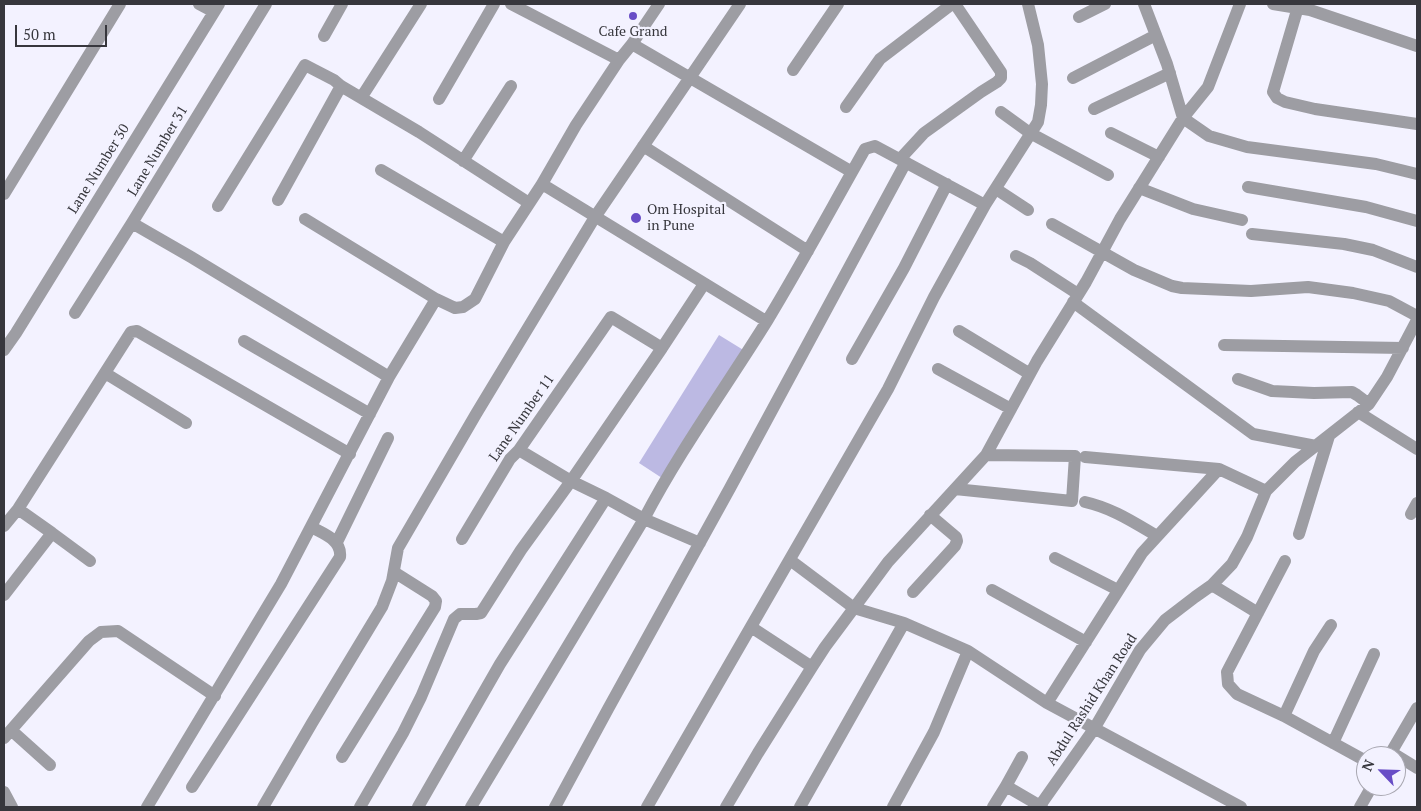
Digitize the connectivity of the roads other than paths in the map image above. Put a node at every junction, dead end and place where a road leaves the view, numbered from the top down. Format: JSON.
{"nodes":[{"id":1,"x":120,"y":4,"type":"edge"},
{"id":2,"x":199,"y":4,"type":"edge"},
{"id":3,"x":266,"y":4,"type":"edge"},
{"id":4,"x":342,"y":4,"type":"edge"},
{"id":5,"x":421,"y":4,"type":"edge"},
{"id":6,"x":494,"y":4,"type":"edge"},
{"id":7,"x":511,"y":4,"type":"edge"},
{"id":8,"x":659,"y":4,"type":"edge"},
{"id":9,"x":740,"y":4,"type":"edge"},
{"id":10,"x":838,"y":4,"type":"edge"},
{"id":11,"x":952,"y":4,"type":"edge"},
{"id":12,"x":956,"y":4,"type":"edge"},
{"id":13,"x":1028,"y":4,"type":"edge"},
{"id":14,"x":1105,"y":4,"type":"edge"},
{"id":15,"x":1145,"y":4,"type":"edge"},
{"id":16,"x":1240,"y":4,"type":"edge"},
{"id":17,"x":1273,"y":4,"type":"edge"},
{"id":18,"x":1307,"y":7,"type":"edge"},
{"id":19,"x":216,"y":8,"type":"edge"},
{"id":20,"x":1079,"y":17,"type":"dead end"},
{"id":21,"x":1156,"y":35,"type":"junction"},
{"id":22,"x":324,"y":36,"type":"dead end"},
{"id":23,"x":632,"y":44,"type":"junction"},
{"id":24,"x":1417,"y":46,"type":"edge"},
{"id":25,"x":619,"y":60,"type":"junction"},
{"id":26,"x":793,"y":70,"type":"dead end"},
{"id":27,"x":1170,"y":74,"type":"junction"},
{"id":28,"x":688,"y":78,"type":"junction"},
{"id":29,"x":1073,"y":78,"type":"dead end"},
{"id":30,"x":341,"y":86,"type":"junction"},
{"id":31,"x":511,"y":86,"type":"dead end"},
{"id":32,"x":361,"y":98,"type":"junction"},
{"id":33,"x":439,"y":99,"type":"dead end"},
{"id":34,"x":846,"y":107,"type":"dead end"},
{"id":35,"x":1094,"y":109,"type":"dead end"},
{"id":36,"x":1001,"y":112,"type":"dead end"},
{"id":37,"x":1183,"y":118,"type":"junction"},
{"id":38,"x":1417,"y":124,"type":"edge"},
{"id":39,"x":1112,"y":133,"type":"dead end"},
{"id":40,"x":1030,"y":134,"type":"junction"},
{"id":41,"x":643,"y":146,"type":"junction"},
{"id":42,"x":1159,"y":157,"type":"junction"},
{"id":43,"x":903,"y":160,"type":"junction"},
{"id":44,"x":463,"y":161,"type":"junction"},
{"id":45,"x":381,"y":170,"type":"dead end"},
{"id":46,"x":852,"y":172,"type":"junction"},
{"id":47,"x":1417,"y":174,"type":"edge"},
{"id":48,"x":1108,"y":175,"type":"dead end"},
{"id":49,"x":542,"y":184,"type":"junction"},
{"id":50,"x":947,"y":184,"type":"junction"},
{"id":51,"x":1248,"y":187,"type":"dead end"},
{"id":52,"x":996,"y":188,"type":"junction"},
{"id":53,"x":1139,"y":188,"type":"junction"},
{"id":54,"x":4,"y":194,"type":"edge"},
{"id":55,"x":278,"y":200,"type":"dead end"},
{"id":56,"x":529,"y":204,"type":"junction"},
{"id":57,"x":985,"y":205,"type":"junction"},
{"id":58,"x":218,"y":206,"type":"dead end"},
{"id":59,"x":1028,"y":210,"type":"dead end"},
{"id":60,"x":595,"y":217,"type":"junction"},
{"id":61,"x":305,"y":219,"type":"dead end"},
{"id":62,"x":1242,"y":220,"type":"dead end"},
{"id":63,"x":1417,"y":221,"type":"edge"},
{"id":64,"x":132,"y":223,"type":"junction"},
{"id":65,"x":1052,"y":224,"type":"dead end"},
{"id":66,"x":1252,"y":234,"type":"dead end"},
{"id":67,"x":504,"y":242,"type":"junction"},
{"id":68,"x":808,"y":251,"type":"junction"},
{"id":69,"x":1102,"y":252,"type":"junction"},
{"id":70,"x":1016,"y":256,"type":"dead end"},
{"id":71,"x":1417,"y":267,"type":"edge"},
{"id":72,"x":704,"y":284,"type":"junction"},
{"id":73,"x":1076,"y":298,"type":"junction"},
{"id":74,"x":436,"y":299,"type":"junction"},
{"id":75,"x":75,"y":313,"type":"dead end"},
{"id":76,"x":1417,"y":316,"type":"edge"},
{"id":77,"x":1417,"y":320,"type":"edge"},
{"id":78,"x":766,"y":322,"type":"junction"},
{"id":79,"x":959,"y":330,"type":"dead end"},
{"id":80,"x":244,"y":341,"type":"dead end"},
{"id":81,"x":1224,"y":345,"type":"dead end"},
{"id":82,"x":662,"y":348,"type":"junction"},
{"id":83,"x":1402,"y":348,"type":"junction"},
{"id":84,"x":4,"y":350,"type":"edge"},
{"id":85,"x":852,"y":359,"type":"dead end"},
{"id":86,"x":938,"y":369,"type":"dead end"},
{"id":87,"x":105,"y":373,"type":"junction"},
{"id":88,"x":1030,"y":374,"type":"junction"},
{"id":89,"x":389,"y":377,"type":"junction"},
{"id":90,"x":1238,"y":379,"type":"dead end"},
{"id":91,"x":1370,"y":404,"type":"junction"},
{"id":92,"x":1011,"y":409,"type":"junction"},
{"id":93,"x":1358,"y":412,"type":"junction"},
{"id":94,"x":370,"y":414,"type":"junction"},
{"id":95,"x":186,"y":423,"type":"dead end"},
{"id":96,"x":1329,"y":436,"type":"junction"},
{"id":97,"x":388,"y":438,"type":"dead end"},
{"id":98,"x":1316,"y":446,"type":"junction"},
{"id":99,"x":1416,"y":446,"type":"edge"},
{"id":100,"x":519,"y":450,"type":"junction"},
{"id":101,"x":350,"y":454,"type":"junction"},
{"id":102,"x":986,"y":455,"type":"junction"},
{"id":103,"x":1085,"y":456,"type":"dead end"},
{"id":104,"x":1219,"y":469,"type":"junction"},
{"id":105,"x":571,"y":481,"type":"junction"},
{"id":106,"x":955,"y":489,"type":"junction"},
{"id":107,"x":1266,"y":491,"type":"junction"},
{"id":108,"x":606,"y":498,"type":"junction"},
{"id":109,"x":1085,"y":502,"type":"dead end"},
{"id":110,"x":18,"y":510,"type":"junction"},
{"id":111,"x":930,"y":515,"type":"junction"},
{"id":112,"x":644,"y":519,"type":"junction"},
{"id":113,"x":4,"y":526,"type":"edge"},
{"id":114,"x":311,"y":527,"type":"junction"},
{"id":115,"x":52,"y":533,"type":"junction"},
{"id":116,"x":1299,"y":534,"type":"dead end"},
{"id":117,"x":1157,"y":536,"type":"junction"},
{"id":118,"x":462,"y":539,"type":"dead end"},
{"id":119,"x":337,"y":542,"type":"junction"},
{"id":120,"x":700,"y":543,"type":"junction"},
{"id":121,"x":1055,"y":558,"type":"dead end"},
{"id":122,"x":90,"y":560,"type":"dead end"},
{"id":123,"x":790,"y":560,"type":"junction"},
{"id":124,"x":1285,"y":561,"type":"dead end"},
{"id":125,"x":394,"y":572,"type":"junction"},
{"id":126,"x":1212,"y":586,"type":"junction"},
{"id":127,"x":992,"y":590,"type":"dead end"},
{"id":128,"x":1118,"y":590,"type":"junction"},
{"id":129,"x":913,"y":592,"type":"dead end"},
{"id":130,"x":4,"y":595,"type":"edge"},
{"id":131,"x":854,"y":608,"type":"junction"},
{"id":132,"x":1258,"y":613,"type":"junction"},
{"id":133,"x":460,"y":614,"type":"junction"},
{"id":134,"x":443,"y":617,"type":"dead end"},
{"id":135,"x":904,"y":623,"type":"junction"},
{"id":136,"x":1331,"y":625,"type":"dead end"},
{"id":137,"x":751,"y":627,"type":"junction"},
{"id":138,"x":1086,"y":642,"type":"junction"},
{"id":139,"x":968,"y":651,"type":"junction"},
{"id":140,"x":1374,"y":654,"type":"dead end"},
{"id":141,"x":812,"y":667,"type":"junction"},
{"id":142,"x":215,"y":696,"type":"junction"},
{"id":143,"x":1047,"y":703,"type":"junction"},
{"id":144,"x":1417,"y":708,"type":"edge"},
{"id":145,"x":1284,"y":716,"type":"junction"},
{"id":146,"x":1094,"y":729,"type":"junction"},
{"id":147,"x":7,"y":734,"type":"edge"},
{"id":148,"x":1333,"y":743,"type":"junction"},
{"id":149,"x":1395,"y":746,"type":"edge"},
{"id":150,"x":1356,"y":756,"type":"edge"},
{"id":151,"x":342,"y":757,"type":"dead end"},
{"id":152,"x":1022,"y":757,"type":"dead end"},
{"id":153,"x":50,"y":765,"type":"dead end"},
{"id":154,"x":1006,"y":786,"type":"junction"},
{"id":155,"x":192,"y":787,"type":"dead end"},
{"id":156,"x":4,"y":792,"type":"edge"},
{"id":157,"x":1366,"y":796,"type":"edge"},
{"id":158,"x":12,"y":807,"type":"edge"},
{"id":159,"x":147,"y":807,"type":"edge"},
{"id":160,"x":263,"y":807,"type":"edge"},
{"id":161,"x":360,"y":807,"type":"edge"},
{"id":162,"x":418,"y":807,"type":"edge"},
{"id":163,"x":471,"y":807,"type":"edge"},
{"id":164,"x":555,"y":807,"type":"edge"},
{"id":165,"x":647,"y":807,"type":"edge"},
{"id":166,"x":726,"y":807,"type":"edge"},
{"id":167,"x":800,"y":807,"type":"edge"},
{"id":168,"x":892,"y":807,"type":"edge"},
{"id":169,"x":993,"y":807,"type":"edge"},
{"id":170,"x":1040,"y":807,"type":"edge"},
{"id":171,"x":1240,"y":807,"type":"edge"},
{"id":172,"x":1360,"y":807,"type":"edge"}],
"edges":[{"from":1,"to":54,"type":"street"},
{"from":2,"to":19,"type":"street"},
{"from":3,"to":64,"type":"street","name":"Lane Number 31"},
{"from":4,"to":22,"type":"street"},
{"from":5,"to":32,"type":"street"},
{"from":6,"to":33,"type":"street"},
{"from":7,"to":25,"type":"street"},
{"from":8,"to":23,"type":"street"},
{"from":9,"to":28,"type":"street"},
{"from":10,"to":26,"type":"street"},
{"from":11,"to":34,"type":"street"},
{"from":12,"to":43,"type":"street"},
{"from":13,"to":40,"type":"street"},
{"from":14,"to":20,"type":"street"},
{"from":15,"to":21,"type":"street"},
{"from":16,"to":37,"type":"street"},
{"from":17,"to":18,"type":"street"},
{"from":18,"to":24,"type":"street"},
{"from":18,"to":38,"type":"street"},
{"from":19,"to":84,"type":"street","name":"Lane Number 30"},
{"from":21,"to":27,"type":"street"},
{"from":21,"to":29,"type":"street"},
{"from":23,"to":25,"type":"street"},
{"from":23,"to":28,"type":"street"},
{"from":25,"to":49,"type":"street"},
{"from":27,"to":35,"type":"street"},
{"from":27,"to":37,"type":"street"},
{"from":28,"to":41,"type":"street"},
{"from":28,"to":46,"type":"street"},
{"from":30,"to":32,"type":"street"},
{"from":30,"to":55,"type":"street"},
{"from":30,"to":58,"type":"street"},
{"from":31,"to":44,"type":"street"},
{"from":32,"to":44,"type":"street"},
{"from":36,"to":40,"type":"street"},
{"from":37,"to":42,"type":"street"},
{"from":37,"to":47,"type":"street"},
{"from":39,"to":42,"type":"street"},
{"from":40,"to":48,"type":"street"},
{"from":40,"to":52,"type":"street"},
{"from":41,"to":60,"type":"street"},
{"from":41,"to":68,"type":"street"},
{"from":42,"to":53,"type":"street"},
{"from":43,"to":46,"type":"street"},
{"from":43,"to":50,"type":"street"},
{"from":43,"to":120,"type":"street"},
{"from":44,"to":56,"type":"street"},
{"from":45,"to":67,"type":"street"},
{"from":46,"to":68,"type":"street"},
{"from":49,"to":56,"type":"street"},
{"from":49,"to":60,"type":"street"},
{"from":50,"to":57,"type":"street"},
{"from":50,"to":85,"type":"street"},
{"from":51,"to":63,"type":"street"},
{"from":52,"to":57,"type":"street"},
{"from":52,"to":59,"type":"street"},
{"from":53,"to":62,"type":"street"},
{"from":53,"to":69,"type":"street"},
{"from":56,"to":67,"type":"street"},
{"from":57,"to":123,"type":"street"},
{"from":60,"to":72,"type":"street"},
{"from":60,"to":125,"type":"street"},
{"from":61,"to":74,"type":"street"},
{"from":64,"to":75,"type":"street","name":"Lane Number 31"},
{"from":64,"to":89,"type":"street"},
{"from":65,"to":69,"type":"street"},
{"from":66,"to":71,"type":"street"},
{"from":67,"to":74,"type":"street"},
{"from":68,"to":78,"type":"street"},
{"from":69,"to":73,"type":"street"},
{"from":69,"to":76,"type":"street"},
{"from":70,"to":73,"type":"street"},
{"from":72,"to":78,"type":"street"},
{"from":72,"to":82,"type":"street"},
{"from":73,"to":88,"type":"street"},
{"from":73,"to":98,"type":"street"},
{"from":74,"to":89,"type":"street"},
{"from":77,"to":83,"type":"street","name":"Abdul Rashid Khan Road"},
{"from":78,"to":112,"type":"street"},
{"from":79,"to":88,"type":"street"},
{"from":80,"to":94,"type":"street"},
{"from":81,"to":83,"type":"street"},
{"from":82,"to":100,"type":"street","name":"Lane Number 11"},
{"from":82,"to":105,"type":"street"},
{"from":83,"to":91,"type":"street","name":"Abdul Rashid Khan Road"},
{"from":86,"to":92,"type":"street"},
{"from":87,"to":95,"type":"street"},
{"from":87,"to":101,"type":"street"},
{"from":87,"to":110,"type":"street"},
{"from":88,"to":92,"type":"street"},
{"from":89,"to":94,"type":"street"},
{"from":90,"to":91,"type":"street"},
{"from":91,"to":93,"type":"street","name":"Abdul Rashid Khan Road"},
{"from":92,"to":102,"type":"street"},
{"from":93,"to":96,"type":"street","name":"Abdul Rashid Khan Road"},
{"from":93,"to":99,"type":"street"},
{"from":94,"to":101,"type":"street"},
{"from":96,"to":98,"type":"street","name":"Abdul Rashid Khan Road"},
{"from":96,"to":116,"type":"street"},
{"from":97,"to":119,"type":"street"},
{"from":98,"to":107,"type":"street","name":"Abdul Rashid Khan Road"},
{"from":100,"to":105,"type":"street"},
{"from":100,"to":118,"type":"street","name":"Lane Number 11"},
{"from":101,"to":114,"type":"street"},
{"from":102,"to":106,"type":"street"},
{"from":102,"to":106,"type":"street"},
{"from":103,"to":104,"type":"street"},
{"from":104,"to":107,"type":"street"},
{"from":104,"to":117,"type":"street"},
{"from":105,"to":108,"type":"street"},
{"from":105,"to":133,"type":"street"},
{"from":106,"to":111,"type":"street"},
{"from":107,"to":126,"type":"street","name":"Abdul Rashid Khan Road"},
{"from":108,"to":112,"type":"street"},
{"from":108,"to":162,"type":"street"},
{"from":109,"to":117,"type":"street"},
{"from":110,"to":113,"type":"street"},
{"from":110,"to":115,"type":"street"},
{"from":111,"to":129,"type":"street"},
{"from":111,"to":131,"type":"street"},
{"from":112,"to":120,"type":"street"},
{"from":112,"to":163,"type":"street"},
{"from":114,"to":119,"type":"street"},
{"from":114,"to":142,"type":"street"},
{"from":115,"to":122,"type":"street"},
{"from":115,"to":130,"type":"street"},
{"from":117,"to":128,"type":"street"},
{"from":119,"to":155,"type":"street"},
{"from":120,"to":164,"type":"street"},
{"from":121,"to":128,"type":"street"},
{"from":123,"to":131,"type":"street"},
{"from":123,"to":137,"type":"street"},
{"from":124,"to":132,"type":"street"},
{"from":125,"to":151,"type":"street"},
{"from":125,"to":160,"type":"street"},
{"from":126,"to":132,"type":"street"},
{"from":126,"to":146,"type":"street","name":"Abdul Rashid Khan Road"},
{"from":127,"to":138,"type":"street"},
{"from":128,"to":138,"type":"street"},
{"from":131,"to":135,"type":"street"},
{"from":131,"to":141,"type":"street"},
{"from":132,"to":145,"type":"street"},
{"from":133,"to":134,"type":"street"},
{"from":133,"to":161,"type":"street"},
{"from":135,"to":139,"type":"street"},
{"from":135,"to":167,"type":"street"},
{"from":136,"to":145,"type":"street"},
{"from":137,"to":141,"type":"street"},
{"from":137,"to":165,"type":"street"},
{"from":138,"to":143,"type":"street"},
{"from":139,"to":143,"type":"street"},
{"from":139,"to":168,"type":"street"},
{"from":140,"to":148,"type":"street"},
{"from":141,"to":166,"type":"street"},
{"from":142,"to":147,"type":"street"},
{"from":142,"to":159,"type":"street"},
{"from":143,"to":146,"type":"street"},
{"from":144,"to":149,"type":"street"},
{"from":145,"to":148,"type":"street"},
{"from":146,"to":170,"type":"street","name":"Abdul Rashid Khan Road"},
{"from":146,"to":171,"type":"street"},
{"from":147,"to":153,"type":"street"},
{"from":148,"to":150,"type":"street"},
{"from":152,"to":154,"type":"street"},
{"from":154,"to":169,"type":"street"},
{"from":154,"to":170,"type":"street"},
{"from":156,"to":158,"type":"street"},
{"from":157,"to":172,"type":"street"}]}
